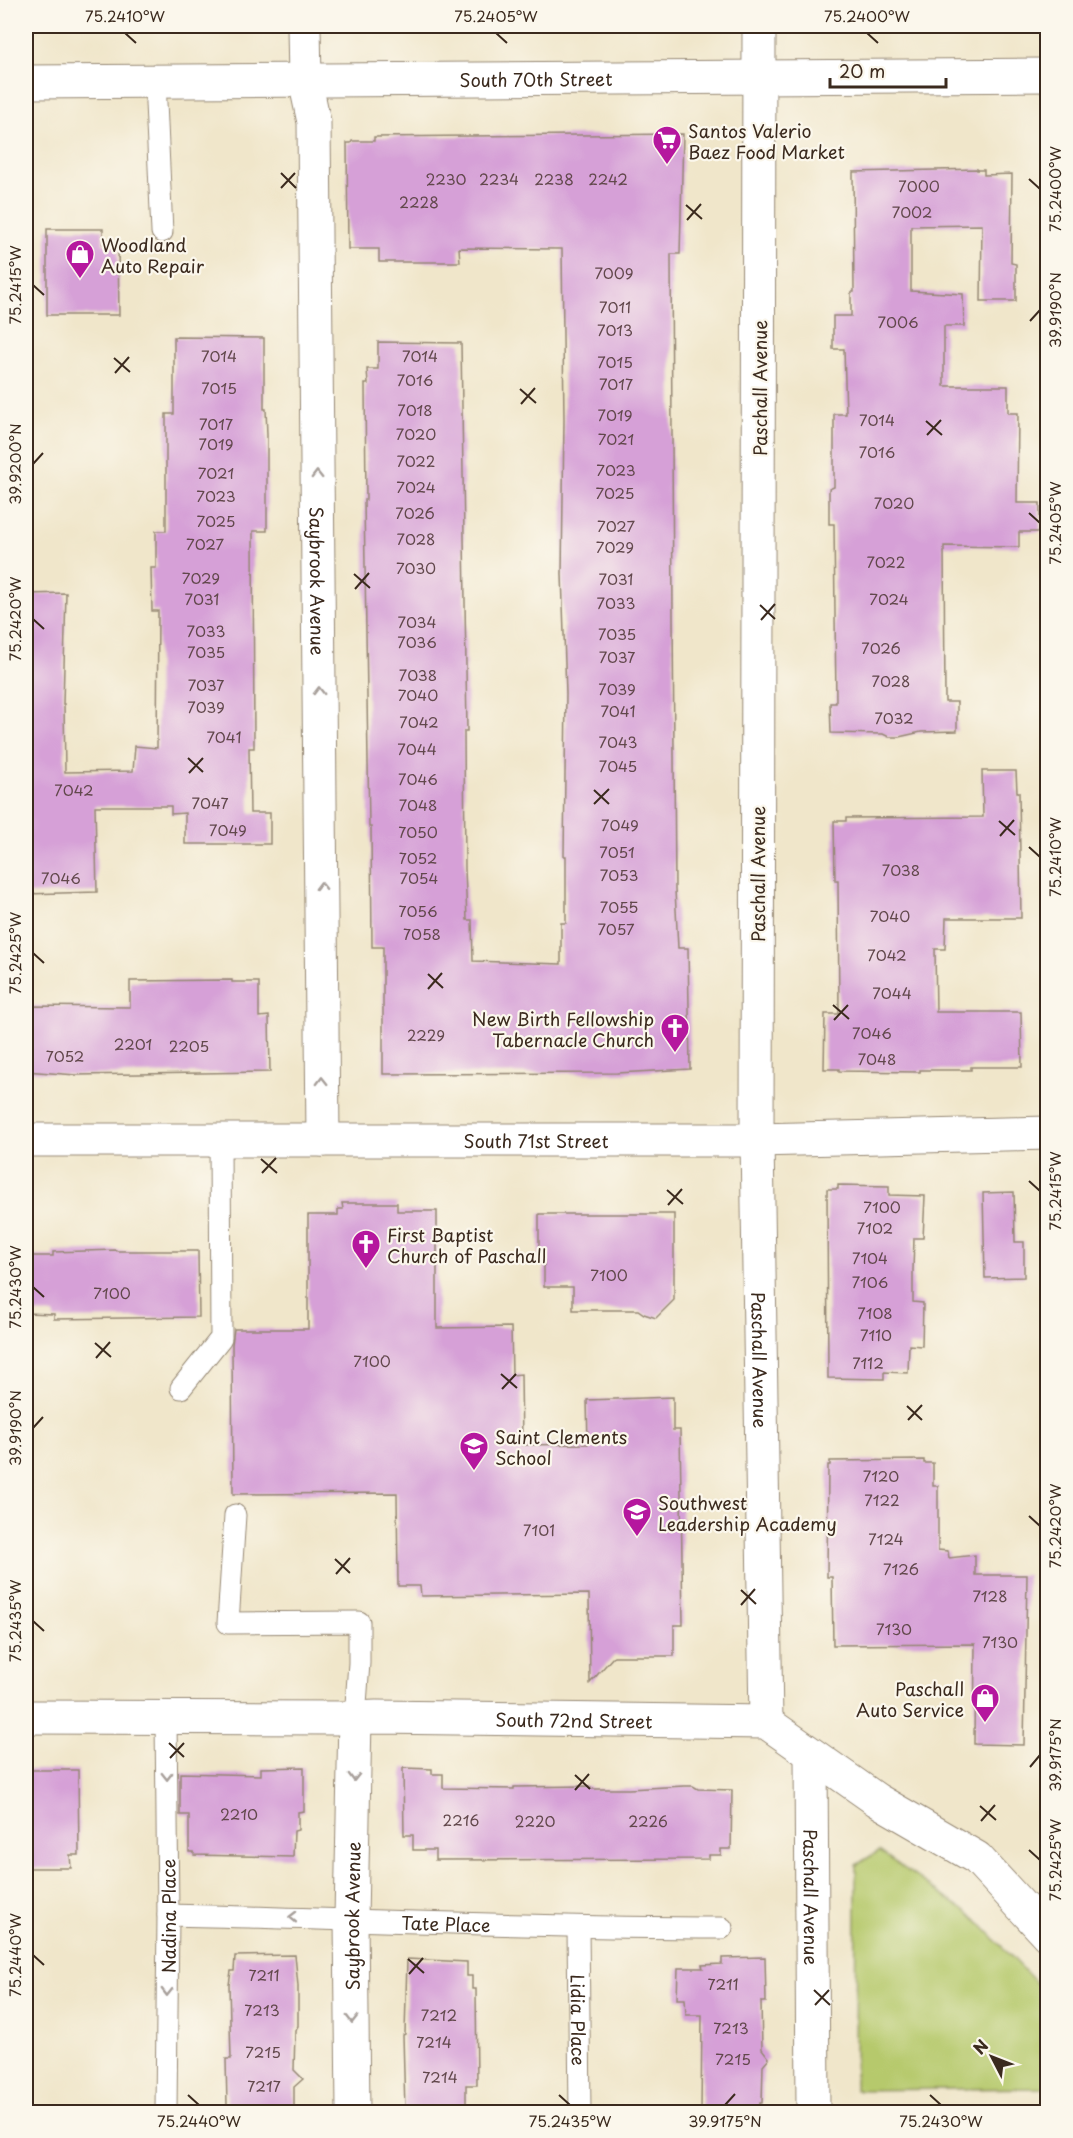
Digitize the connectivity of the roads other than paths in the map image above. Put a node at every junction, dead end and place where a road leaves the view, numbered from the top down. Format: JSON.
{"nodes":[{"id":1,"x":304,"y":26,"type":"edge"},
{"id":2,"x":759,"y":26,"type":"edge"},
{"id":3,"x":1047,"y":75,"type":"edge"},
{"id":4,"x":759,"y":77,"type":"junction"},
{"id":5,"x":305,"y":80,"type":"junction"},
{"id":6,"x":154,"y":81,"type":"junction"},
{"id":7,"x":26,"y":82,"type":"edge"},
{"id":8,"x":162,"y":232,"type":"dead end"},
{"id":9,"x":1047,"y":1133,"type":"edge"},
{"id":10,"x":26,"y":1140,"type":"edge"},
{"id":11,"x":220,"y":1140,"type":"junction"},
{"id":12,"x":323,"y":1140,"type":"junction"},
{"id":13,"x":757,"y":1140,"type":"junction"},
{"id":14,"x":181,"y":1388,"type":"dead end"},
{"id":15,"x":235,"y":1515,"type":"dead end"},
{"id":16,"x":26,"y":1717,"type":"edge"},
{"id":17,"x":166,"y":1718,"type":"junction"},
{"id":18,"x":356,"y":1719,"type":"junction"},
{"id":19,"x":766,"y":1722,"type":"junction"},
{"id":20,"x":811,"y":1755,"type":"junction"},
{"id":21,"x":168,"y":1915,"type":"junction"},
{"id":22,"x":351,"y":1919,"type":"junction"},
{"id":23,"x":578,"y":1928,"type":"junction"},
{"id":24,"x":722,"y":1928,"type":"dead end"},
{"id":25,"x":1047,"y":1935,"type":"edge"},
{"id":26,"x":166,"y":2112,"type":"edge"},
{"id":27,"x":353,"y":2112,"type":"edge"},
{"id":28,"x":580,"y":2112,"type":"edge"},
{"id":29,"x":813,"y":2112,"type":"edge"}],
"edges":[{"from":1,"to":5,"type":"street","name":"Saybrook Avenue"},
{"from":2,"to":4,"type":"street","name":"Paschall Avenue"},
{"from":3,"to":4,"type":"street","name":"South 70th Street"},
{"from":4,"to":5,"type":"street","name":"South 70th Street"},
{"from":4,"to":13,"type":"street","name":"Paschall Avenue"},
{"from":5,"to":6,"type":"street","name":"South 70th Street"},
{"from":12,"to":5,"type":"street","name":"Saybrook Avenue","one_way":true},
{"from":6,"to":7,"type":"street","name":"South 70th Street"},
{"from":6,"to":8,"type":"lane"},
{"from":9,"to":13,"type":"street","name":"South 71st Street"},
{"from":10,"to":11,"type":"street","name":"South 71st Street"},
{"from":11,"to":12,"type":"street","name":"South 71st Street"},
{"from":11,"to":14,"type":"lane"},
{"from":12,"to":13,"type":"street","name":"South 71st Street"},
{"from":13,"to":19,"type":"street","name":"Paschall Avenue"},
{"from":15,"to":18,"type":"lane"},
{"from":16,"to":17,"type":"street","name":"South 72nd Street"},
{"from":17,"to":18,"type":"street","name":"South 72nd Street"},
{"from":17,"to":21,"type":"lane","name":"Nadina Place","one_way":true},
{"from":18,"to":19,"type":"street","name":"South 72nd Street"},
{"from":18,"to":22,"type":"street","name":"Saybrook Avenue","one_way":true},
{"from":19,"to":20,"type":"street"},
{"from":20,"to":25,"type":"street"},
{"from":20,"to":29,"type":"street","name":"Paschall Avenue"},
{"from":22,"to":21,"type":"lane","name":"Tate Place","one_way":true},
{"from":21,"to":26,"type":"lane","name":"Nadina Place","one_way":true},
{"from":22,"to":23,"type":"lane","name":"Tate Place"},
{"from":22,"to":27,"type":"street","name":"Saybrook Avenue","one_way":true},
{"from":23,"to":24,"type":"lane","name":"Tate Place"},
{"from":23,"to":28,"type":"lane","name":"Lidia Place"}]}
